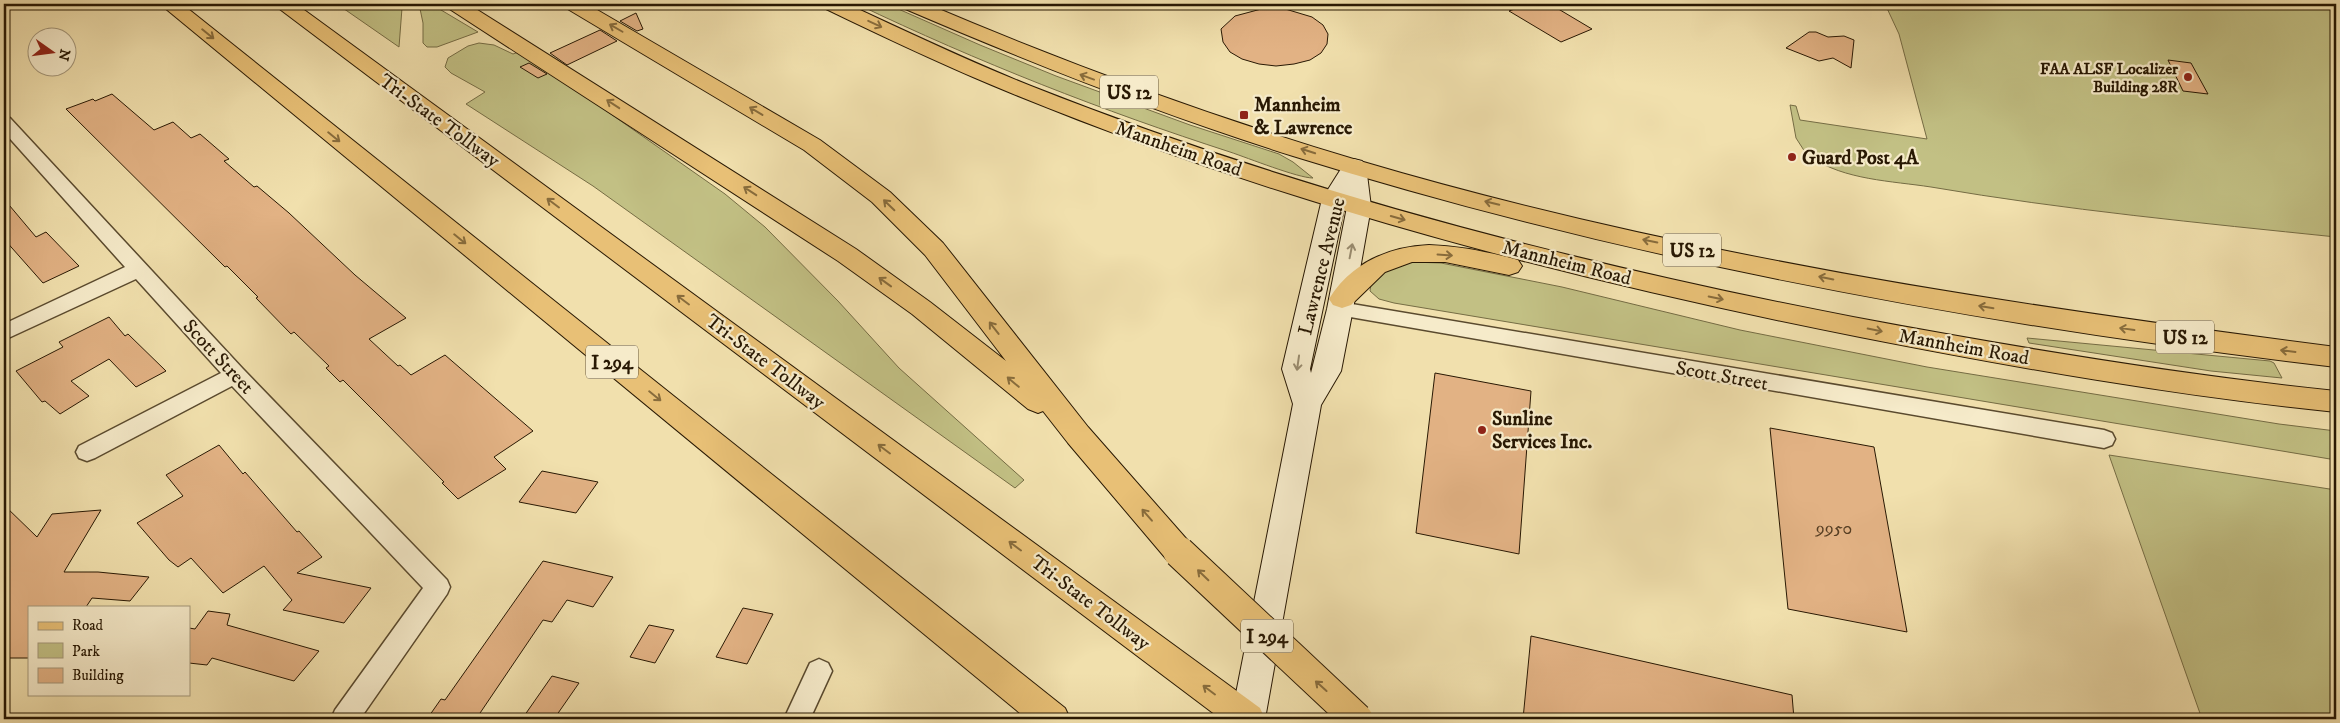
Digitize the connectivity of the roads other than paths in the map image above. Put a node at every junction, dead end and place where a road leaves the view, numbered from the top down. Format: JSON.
{"nodes":[{"id":1,"x":170,"y":4,"type":"edge"},
{"id":2,"x":283,"y":4,"type":"edge"},
{"id":3,"x":455,"y":4,"type":"edge"},
{"id":4,"x":573,"y":4,"type":"edge"},
{"id":5,"x":831,"y":4,"type":"edge"},
{"id":6,"x":910,"y":4,"type":"edge"},
{"id":7,"x":4,"y":122,"type":"edge"},
{"id":8,"x":1354,"y":166,"type":"junction"},
{"id":9,"x":1334,"y":199,"type":"junction"},
{"id":10,"x":1360,"y":207,"type":"junction"},
{"id":11,"x":138,"y":269,"type":"junction"},
{"id":12,"x":1668,"y":288,"type":"junction"},
{"id":13,"x":1341,"y":304,"type":"junction"},
{"id":14,"x":4,"y":333,"type":"edge"},
{"id":15,"x":2336,"y":356,"type":"edge"},
{"id":16,"x":2062,"y":363,"type":"junction"},
{"id":17,"x":236,"y":375,"type":"junction"},
{"id":18,"x":2336,"y":402,"type":"edge"},
{"id":19,"x":1307,"y":404,"type":"junction"},
{"id":20,"x":2336,"y":420,"type":"edge"},
{"id":21,"x":1078,"y":435,"type":"junction"},
{"id":22,"x":2104,"y":439,"type":"dead end"},
{"id":23,"x":87,"y":452,"type":"dead end"},
{"id":24,"x":819,"y":671,"type":"dead end"},
{"id":25,"x":345,"y":719,"type":"edge"},
{"id":26,"x":796,"y":719,"type":"edge"},
{"id":27,"x":1054,"y":719,"type":"edge"},
{"id":28,"x":1248,"y":719,"type":"edge"},
{"id":29,"x":1357,"y":719,"type":"edge"}],
"edges":[{"from":1,"to":27,"type":"main road","number":"I 294","one_way":true},
{"from":28,"to":2,"type":"main road","name":"Tri-State Tollway","one_way":true},
{"from":21,"to":3,"type":"main road","number":"I 294","one_way":true},
{"from":21,"to":4,"type":"main road","number":"I 294","one_way":true},
{"from":5,"to":9,"type":"main road","name":"Mannheim Road","number":"US 12","one_way":true},
{"from":8,"to":6,"type":"main road","name":"Mannheim Road","number":"US 12","one_way":true},
{"from":7,"to":11,"type":"street","name":"Scott Street"},
{"from":8,"to":9,"type":"main road","name":"Lawrence Avenue"},
{"from":8,"to":10,"type":"main road","name":"Lawrence Avenue"},
{"from":15,"to":8,"type":"main road","name":"Mannheim Road","number":"US 12","one_way":true},
{"from":9,"to":10,"type":"main road","name":"Mannheim Road","number":"US 12"},
{"from":9,"to":19,"type":"main road","name":"Lawrence Avenue","one_way":true},
{"from":10,"to":12,"type":"main road","name":"Mannheim Road","number":"US 12","one_way":true},
{"from":13,"to":10,"type":"main road","name":"Lawrence Avenue","one_way":true},
{"from":11,"to":14,"type":"street"},
{"from":11,"to":17,"type":"street","name":"Scott Street"},
{"from":13,"to":12,"type":"main road","one_way":true},
{"from":12,"to":16,"type":"main road","name":"Mannheim Road","number":"US 12","one_way":true},
{"from":13,"to":19,"type":"main road","name":"Lawrence Avenue"},
{"from":13,"to":22,"type":"street","name":"Scott Street"},
{"from":16,"to":18,"type":"main road","name":"Mannheim Road","number":"US 12"},
{"from":16,"to":20,"type":"main road"},
{"from":17,"to":23,"type":"street"},
{"from":17,"to":25,"type":"street","name":"Scott Street"},
{"from":19,"to":28,"type":"main road","name":"Lawrence Avenue"},
{"from":29,"to":21,"type":"main road","number":"I 294","one_way":true,"bridge":true},
{"from":24,"to":26,"type":"street"}]}
